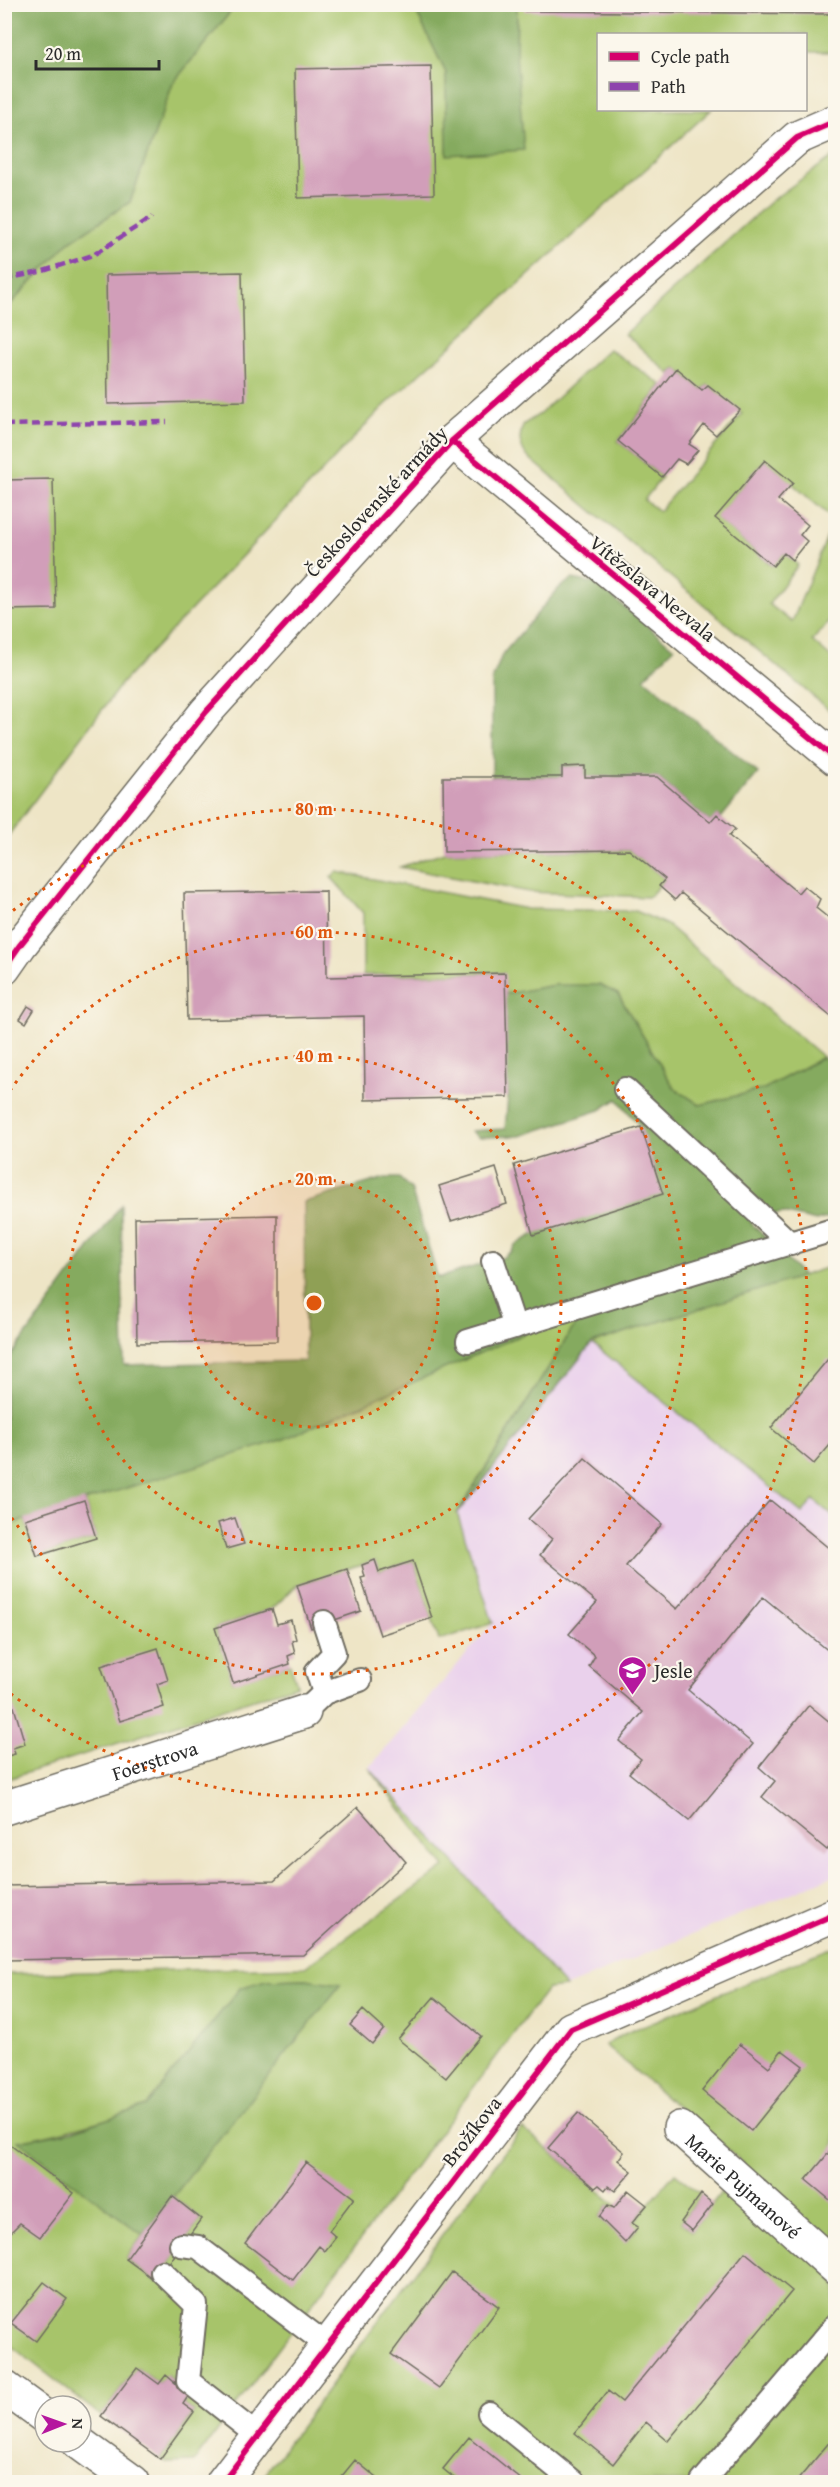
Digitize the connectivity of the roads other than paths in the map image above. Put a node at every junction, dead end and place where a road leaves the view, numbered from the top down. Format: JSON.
{"nodes":[{"id":1,"x":836,"y":121,"type":"edge"},
{"id":2,"x":452,"y":441,"type":"junction"},
{"id":3,"x":836,"y":759,"type":"edge"},
{"id":4,"x":4,"y":968,"type":"edge"},
{"id":5,"x":625,"y":1089,"type":"dead end"},
{"id":6,"x":836,"y":1229,"type":"edge"},
{"id":7,"x":791,"y":1244,"type":"junction"},
{"id":8,"x":493,"y":1261,"type":"dead end"},
{"id":9,"x":515,"y":1327,"type":"junction"},
{"id":10,"x":468,"y":1341,"type":"dead end"},
{"id":11,"x":324,"y":1623,"type":"dead end"},
{"id":12,"x":360,"y":1680,"type":"dead end"},
{"id":13,"x":314,"y":1702,"type":"junction"},
{"id":14,"x":4,"y":1808,"type":"edge"},
{"id":15,"x":836,"y":1914,"type":"edge"},
{"id":16,"x":680,"y":2127,"type":"dead end"},
{"id":17,"x":190,"y":2242,"type":"dead end"},
{"id":18,"x":836,"y":2268,"type":"edge"},
{"id":19,"x":162,"y":2272,"type":"dead end"},
{"id":20,"x":836,"y":2325,"type":"edge"},
{"id":21,"x":327,"y":2345,"type":"junction"},
{"id":22,"x":4,"y":2387,"type":"edge"},
{"id":23,"x":33,"y":2408,"type":"edge"},
{"id":24,"x":489,"y":2413,"type":"dead end"},
{"id":25,"x":258,"y":2436,"type":"junction"},
{"id":26,"x":93,"y":2453,"type":"edge"},
{"id":27,"x":133,"y":2482,"type":"edge"},
{"id":28,"x":223,"y":2482,"type":"edge"},
{"id":29,"x":574,"y":2482,"type":"edge"},
{"id":30,"x":702,"y":2482,"type":"edge"}],
"edges":[{"from":1,"to":2,"type":"street","name":"Československé armády"},
{"from":2,"to":3,"type":"street","name":"Vítězslava Nezvala"},
{"from":2,"to":4,"type":"street","name":"Československé armády"},
{"from":5,"to":7,"type":"lane"},
{"from":6,"to":7,"type":"lane"},
{"from":7,"to":9,"type":"lane"},
{"from":8,"to":9,"type":"lane"},
{"from":9,"to":10,"type":"lane"},
{"from":11,"to":13,"type":"lane"},
{"from":12,"to":13,"type":"lane"},
{"from":13,"to":14,"type":"street","name":"Foerstrova"},
{"from":15,"to":21,"type":"street","name":"Brožíkova"},
{"from":16,"to":18,"type":"street","name":"Marie Pujmanové"},
{"from":17,"to":21,"type":"lane"},
{"from":19,"to":25,"type":"lane"},
{"from":20,"to":30,"type":"lane"},
{"from":21,"to":25,"type":"street","name":"Brožíkova"},
{"from":22,"to":23,"type":"street"},
{"from":24,"to":29,"type":"lane"},
{"from":25,"to":28,"type":"street","name":"Brožíkova"},
{"from":26,"to":27,"type":"street"}]}
